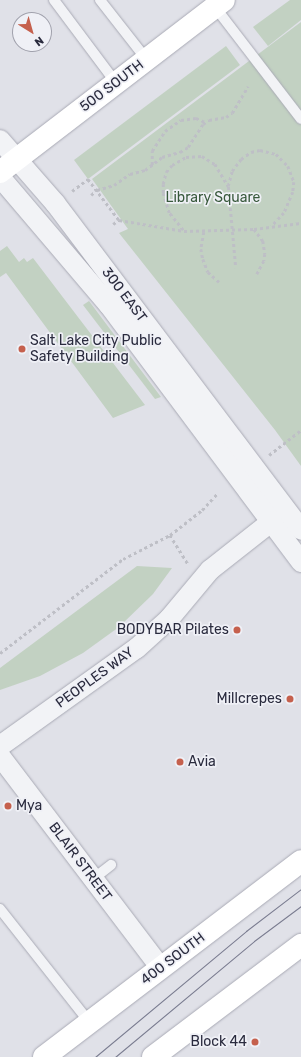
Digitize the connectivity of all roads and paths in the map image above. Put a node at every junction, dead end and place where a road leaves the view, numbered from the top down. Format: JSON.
{"nodes":[{"id":1,"x":54,"y":0,"type":"edge"},
{"id":2,"x":100,"y":0,"type":"edge"},
{"id":3,"x":220,"y":4,"type":"edge"},
{"id":4,"x":147,"y":60,"type":"junction"},
{"id":5,"x":116,"y":83,"type":"junction"},
{"id":6,"x":248,"y":86,"type":"dead end"},
{"id":7,"x":301,"y":118,"type":"edge"},
{"id":8,"x":206,"y":122,"type":"junction"},
{"id":9,"x":0,"y":140,"type":"edge"},
{"id":10,"x":8,"y":165,"type":"edge"},
{"id":11,"x":152,"y":165,"type":"junction"},
{"id":12,"x":0,"y":177,"type":"edge"},
{"id":13,"x":228,"y":186,"type":"junction"},
{"id":14,"x":74,"y":189,"type":"dead end"},
{"id":15,"x":96,"y":190,"type":"junction"},
{"id":16,"x":91,"y":195,"type":"dead end"},
{"id":17,"x":119,"y":220,"type":"junction"},
{"id":18,"x":301,"y":223,"type":"edge"},
{"id":19,"x":113,"y":224,"type":"dead end"},
{"id":20,"x":272,"y":227,"type":"junction"},
{"id":21,"x":254,"y":229,"type":"junction"},
{"id":22,"x":184,"y":231,"type":"junction"},
{"id":23,"x":204,"y":232,"type":"junction"},
{"id":24,"x":236,"y":268,"type":"dead end"},
{"id":25,"x":257,"y":274,"type":"dead end"},
{"id":26,"x":219,"y":282,"type":"dead end"},
{"id":27,"x":301,"y":430,"type":"edge"},
{"id":28,"x":266,"y":456,"type":"dead end"},
{"id":29,"x":218,"y":493,"type":"dead end"},
{"id":30,"x":272,"y":521,"type":"junction"},
{"id":31,"x":301,"y":530,"type":"edge"},
{"id":32,"x":170,"y":535,"type":"junction"},
{"id":33,"x":301,"y":562,"type":"edge"},
{"id":34,"x":188,"y":565,"type":"dead end"},
{"id":35,"x":0,"y":653,"type":"edge"},
{"id":36,"x":0,"y":746,"type":"edge"},
{"id":37,"x":0,"y":756,"type":"edge"},
{"id":38,"x":301,"y":862,"type":"edge"},
{"id":39,"x":111,"y":865,"type":"dead end"},
{"id":40,"x":93,"y":879,"type":"junction"},
{"id":41,"x":0,"y":909,"type":"edge"},
{"id":42,"x":301,"y":945,"type":"edge"},
{"id":43,"x":161,"y":968,"type":"junction"},
{"id":44,"x":90,"y":1023,"type":"junction"},
{"id":45,"x":44,"y":1057,"type":"edge"},
{"id":46,"x":153,"y":1057,"type":"edge"}],
"edges":[{"from":1,"to":5,"type":"lane"},
{"from":2,"to":4,"type":"lane"},
{"from":3,"to":4,"type":"main road","name":"500 SOUTH"},
{"from":3,"to":7,"type":"lane"},
{"from":4,"to":5,"type":"main road","name":"500 SOUTH"},
{"from":5,"to":10,"type":"main road","name":"500 SOUTH"},
{"from":6,"to":8,"type":"path"},
{"from":8,"to":11,"type":"path"},
{"from":8,"to":11,"type":"path"},
{"from":9,"to":10,"type":"street","name":"300 EAST"},
{"from":10,"to":31,"type":"street","name":"300 EAST"},
{"from":11,"to":15,"type":"path"},
{"from":12,"to":30,"type":"street","name":"300 EAST"},
{"from":13,"to":20,"type":"path"},
{"from":13,"to":22,"type":"path"},
{"from":13,"to":24,"type":"path","bridge":true},
{"from":14,"to":15,"type":"path"},
{"from":15,"to":16,"type":"path"},
{"from":15,"to":17,"type":"path"},
{"from":17,"to":19,"type":"path"},
{"from":17,"to":22,"type":"path"},
{"from":18,"to":20,"type":"path"},
{"from":20,"to":21,"type":"path"},
{"from":21,"to":23,"type":"path"},
{"from":21,"to":25,"type":"path"},
{"from":22,"to":23,"type":"path"},
{"from":23,"to":26,"type":"path"},
{"from":27,"to":28,"type":"path"},
{"from":29,"to":32,"type":"path"},
{"from":30,"to":33,"type":"street","name":"300 EAST"},
{"from":30,"to":36,"type":"street","name":"PEOPLES WAY"},
{"from":32,"to":34,"type":"path"},
{"from":32,"to":35,"type":"path"},
{"from":37,"to":40,"type":"street","name":"BLAIR STREET"},
{"from":38,"to":43,"type":"main road","name":"400 SOUTH"},
{"from":39,"to":40,"type":"lane"},
{"from":40,"to":43,"type":"street","name":"BLAIR STREET"},
{"from":41,"to":44,"type":"lane"},
{"from":42,"to":46,"type":"main road"},
{"from":43,"to":44,"type":"main road","name":"400 SOUTH"},
{"from":44,"to":45,"type":"main road","name":"400 SOUTH"}]}
